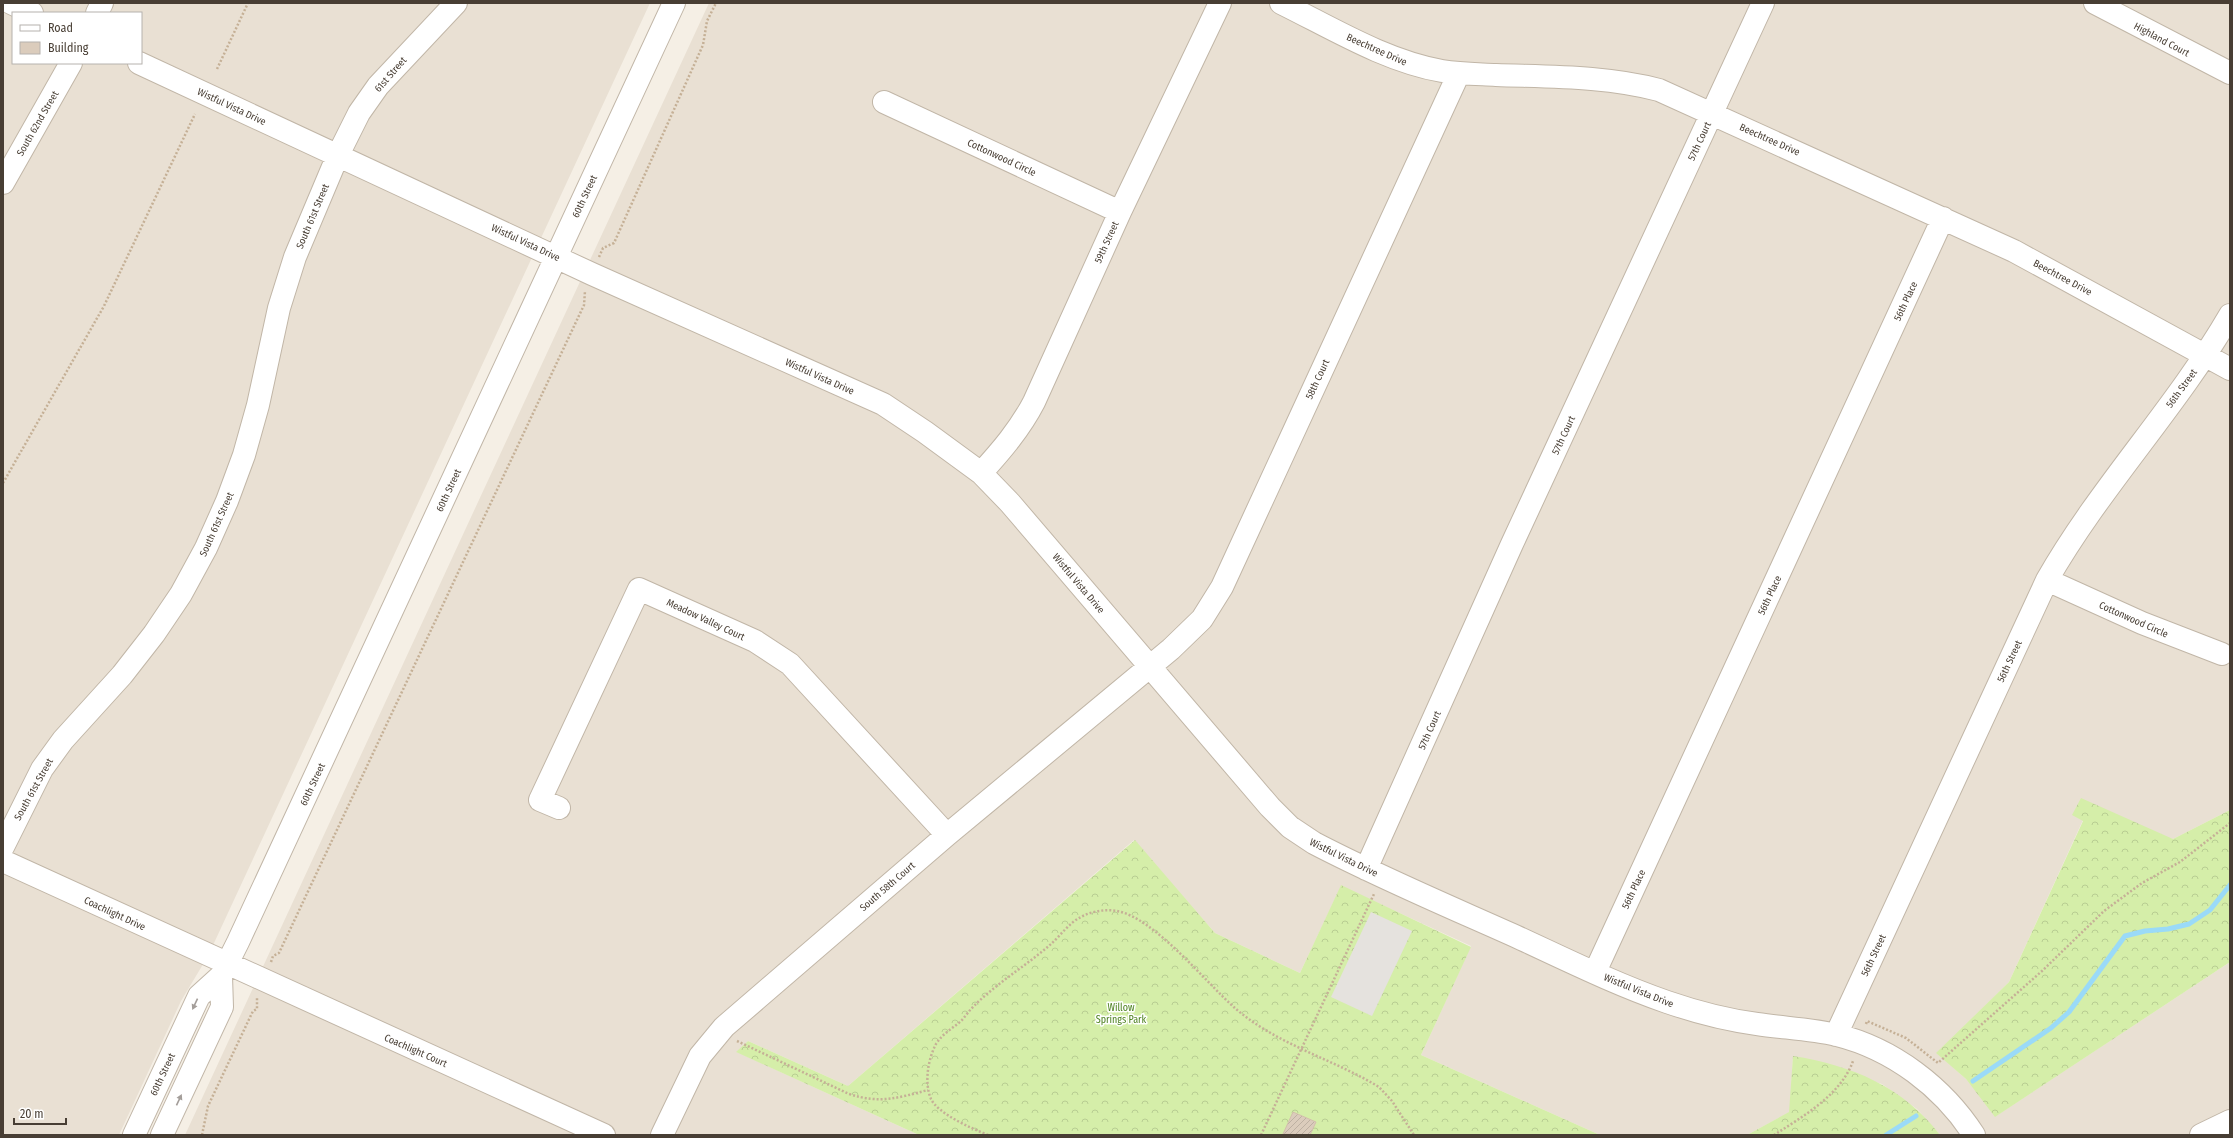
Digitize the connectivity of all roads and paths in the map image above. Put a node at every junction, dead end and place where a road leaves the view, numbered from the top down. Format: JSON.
{"nodes":[{"id":1,"x":11,"y":3,"type":"edge"},
{"id":2,"x":102,"y":3,"type":"edge"},
{"id":3,"x":248,"y":3,"type":"edge"},
{"id":4,"x":456,"y":3,"type":"edge"},
{"id":5,"x":674,"y":3,"type":"edge"},
{"id":6,"x":716,"y":3,"type":"edge"},
{"id":7,"x":1220,"y":3,"type":"edge"},
{"id":8,"x":1280,"y":3,"type":"edge"},
{"id":9,"x":1763,"y":3,"type":"edge"},
{"id":10,"x":2095,"y":3,"type":"edge"},
{"id":11,"x":30,"y":12,"type":"edge"},
{"id":12,"x":98,"y":12,"type":"edge"},
{"id":13,"x":70,"y":64,"type":"edge"},
{"id":14,"x":141,"y":64,"type":"edge"},
{"id":15,"x":217,"y":69,"type":"dead end"},
{"id":16,"x":1459,"y":73,"type":"junction"},
{"id":17,"x":2230,"y":73,"type":"edge"},
{"id":18,"x":884,"y":102,"type":"dead end"},
{"id":19,"x":1712,"y":113,"type":"junction"},
{"id":20,"x":195,"y":114,"type":"dead end"},
{"id":21,"x":338,"y":155,"type":"junction"},
{"id":22,"x":3,"y":183,"type":"edge"},
{"id":23,"x":1120,"y":212,"type":"junction"},
{"id":24,"x":1943,"y":218,"type":"junction"},
{"id":25,"x":603,"y":248,"type":"dead end"},
{"id":26,"x":556,"y":256,"type":"junction"},
{"id":27,"x":584,"y":291,"type":"dead end"},
{"id":28,"x":2230,"y":316,"type":"edge"},
{"id":29,"x":2204,"y":355,"type":"junction"},
{"id":30,"x":2230,"y":369,"type":"edge"},
{"id":31,"x":981,"y":473,"type":"junction"},
{"id":32,"x":3,"y":483,"type":"edge"},
{"id":33,"x":2047,"y":580,"type":"junction"},
{"id":34,"x":2222,"y":654,"type":"dead end"},
{"id":35,"x":1149,"y":667,"type":"junction"},
{"id":36,"x":559,"y":808,"type":"dead end"},
{"id":37,"x":2230,"y":824,"type":"edge"},
{"id":38,"x":947,"y":835,"type":"junction"},
{"id":39,"x":3,"y":847,"type":"edge"},
{"id":40,"x":3,"y":861,"type":"edge"},
{"id":41,"x":1374,"y":872,"type":"junction"},
{"id":42,"x":273,"y":956,"type":"dead end"},
{"id":43,"x":224,"y":970,"type":"junction"},
{"id":44,"x":1595,"y":972,"type":"junction"},
{"id":45,"x":256,"y":1001,"type":"dead end"},
{"id":46,"x":1867,"y":1021,"type":"dead end"},
{"id":47,"x":724,"y":1027,"type":"junction"},
{"id":48,"x":1836,"y":1035,"type":"junction"},
{"id":49,"x":1301,"y":1049,"type":"junction"},
{"id":50,"x":1854,"y":1058,"type":"dead end"},
{"id":51,"x":928,"y":1090,"type":"junction"},
{"id":52,"x":2230,"y":1120,"type":"edge"},
{"id":53,"x":134,"y":1135,"type":"edge"},
{"id":54,"x":162,"y":1135,"type":"edge"},
{"id":55,"x":202,"y":1135,"type":"edge"},
{"id":56,"x":604,"y":1135,"type":"edge"},
{"id":57,"x":662,"y":1135,"type":"edge"},
{"id":58,"x":988,"y":1135,"type":"edge"},
{"id":59,"x":1261,"y":1135,"type":"edge"},
{"id":60,"x":1414,"y":1135,"type":"edge"},
{"id":61,"x":1774,"y":1135,"type":"edge"},
{"id":62,"x":1974,"y":1135,"type":"edge"},
{"id":63,"x":2200,"y":1135,"type":"edge"}],
"edges":[{"from":1,"to":11,"type":"street"},
{"from":2,"to":12,"type":"street"},
{"from":3,"to":15,"type":"path"},
{"from":4,"to":21,"type":"street","name":"61st Street"},
{"from":5,"to":26,"type":"street","name":"60th Street"},
{"from":6,"to":25,"type":"path"},
{"from":7,"to":23,"type":"street","name":"59th Street"},
{"from":8,"to":16,"type":"street","name":"Beechtree Drive"},
{"from":9,"to":19,"type":"street","name":"57th Court"},
{"from":10,"to":17,"type":"street","name":"Highland Court"},
{"from":13,"to":22,"type":"street","name":"South 62nd Street"},
{"from":14,"to":21,"type":"street","name":"Wistful Vista Drive"},
{"from":16,"to":19,"type":"street","name":"Beechtree Drive"},
{"from":16,"to":35,"type":"street","name":"58th Court"},
{"from":18,"to":23,"type":"street","name":"Cottonwood Circle"},
{"from":19,"to":24,"type":"street","name":"Beechtree Drive"},
{"from":19,"to":41,"type":"street","name":"57th Court"},
{"from":20,"to":32,"type":"path"},
{"from":21,"to":26,"type":"street","name":"Wistful Vista Drive"},
{"from":21,"to":39,"type":"street","name":"South 61st Street"},
{"from":23,"to":31,"type":"street","name":"59th Street"},
{"from":24,"to":29,"type":"street","name":"Beechtree Drive"},
{"from":24,"to":44,"type":"street","name":"56th Place"},
{"from":26,"to":31,"type":"street","name":"Wistful Vista Drive"},
{"from":26,"to":43,"type":"street","name":"60th Street"},
{"from":27,"to":42,"type":"path"},
{"from":28,"to":29,"type":"street","name":"56th Street"},
{"from":29,"to":30,"type":"street","name":"Beechtree Drive"},
{"from":29,"to":33,"type":"street","name":"56th Street"},
{"from":31,"to":35,"type":"street","name":"Wistful Vista Drive"},
{"from":33,"to":34,"type":"street","name":"Cottonwood Circle"},
{"from":33,"to":48,"type":"street","name":"56th Street"},
{"from":35,"to":38,"type":"street","name":"South 58th Court"},
{"from":35,"to":41,"type":"street","name":"Wistful Vista Drive"},
{"from":36,"to":38,"type":"street","name":"Meadow Valley Court"},
{"from":37,"to":46,"type":"path"},
{"from":38,"to":47,"type":"street","name":"South 58th Court"},
{"from":40,"to":43,"type":"street","name":"Coachlight Drive"},
{"from":41,"to":44,"type":"street","name":"Wistful Vista Drive"},
{"from":41,"to":49,"type":"path"},
{"from":43,"to":53,"type":"street","name":"60th Street","one_way":true},
{"from":54,"to":43,"type":"street","name":"60th Street","one_way":true},
{"from":43,"to":56,"type":"street","name":"Coachlight Court"},
{"from":44,"to":48,"type":"street","name":"Wistful Vista Drive"},
{"from":45,"to":55,"type":"path"},
{"from":47,"to":51,"type":"path"},
{"from":47,"to":57,"type":"street","name":"South 58th Court"},
{"from":48,"to":62,"type":"street","name":"Wistful Vista Drive"},
{"from":49,"to":51,"type":"path"},
{"from":49,"to":59,"type":"path"},
{"from":49,"to":60,"type":"path"},
{"from":50,"to":61,"type":"path"},
{"from":51,"to":58,"type":"path"},
{"from":52,"to":63,"type":"street"}]}
